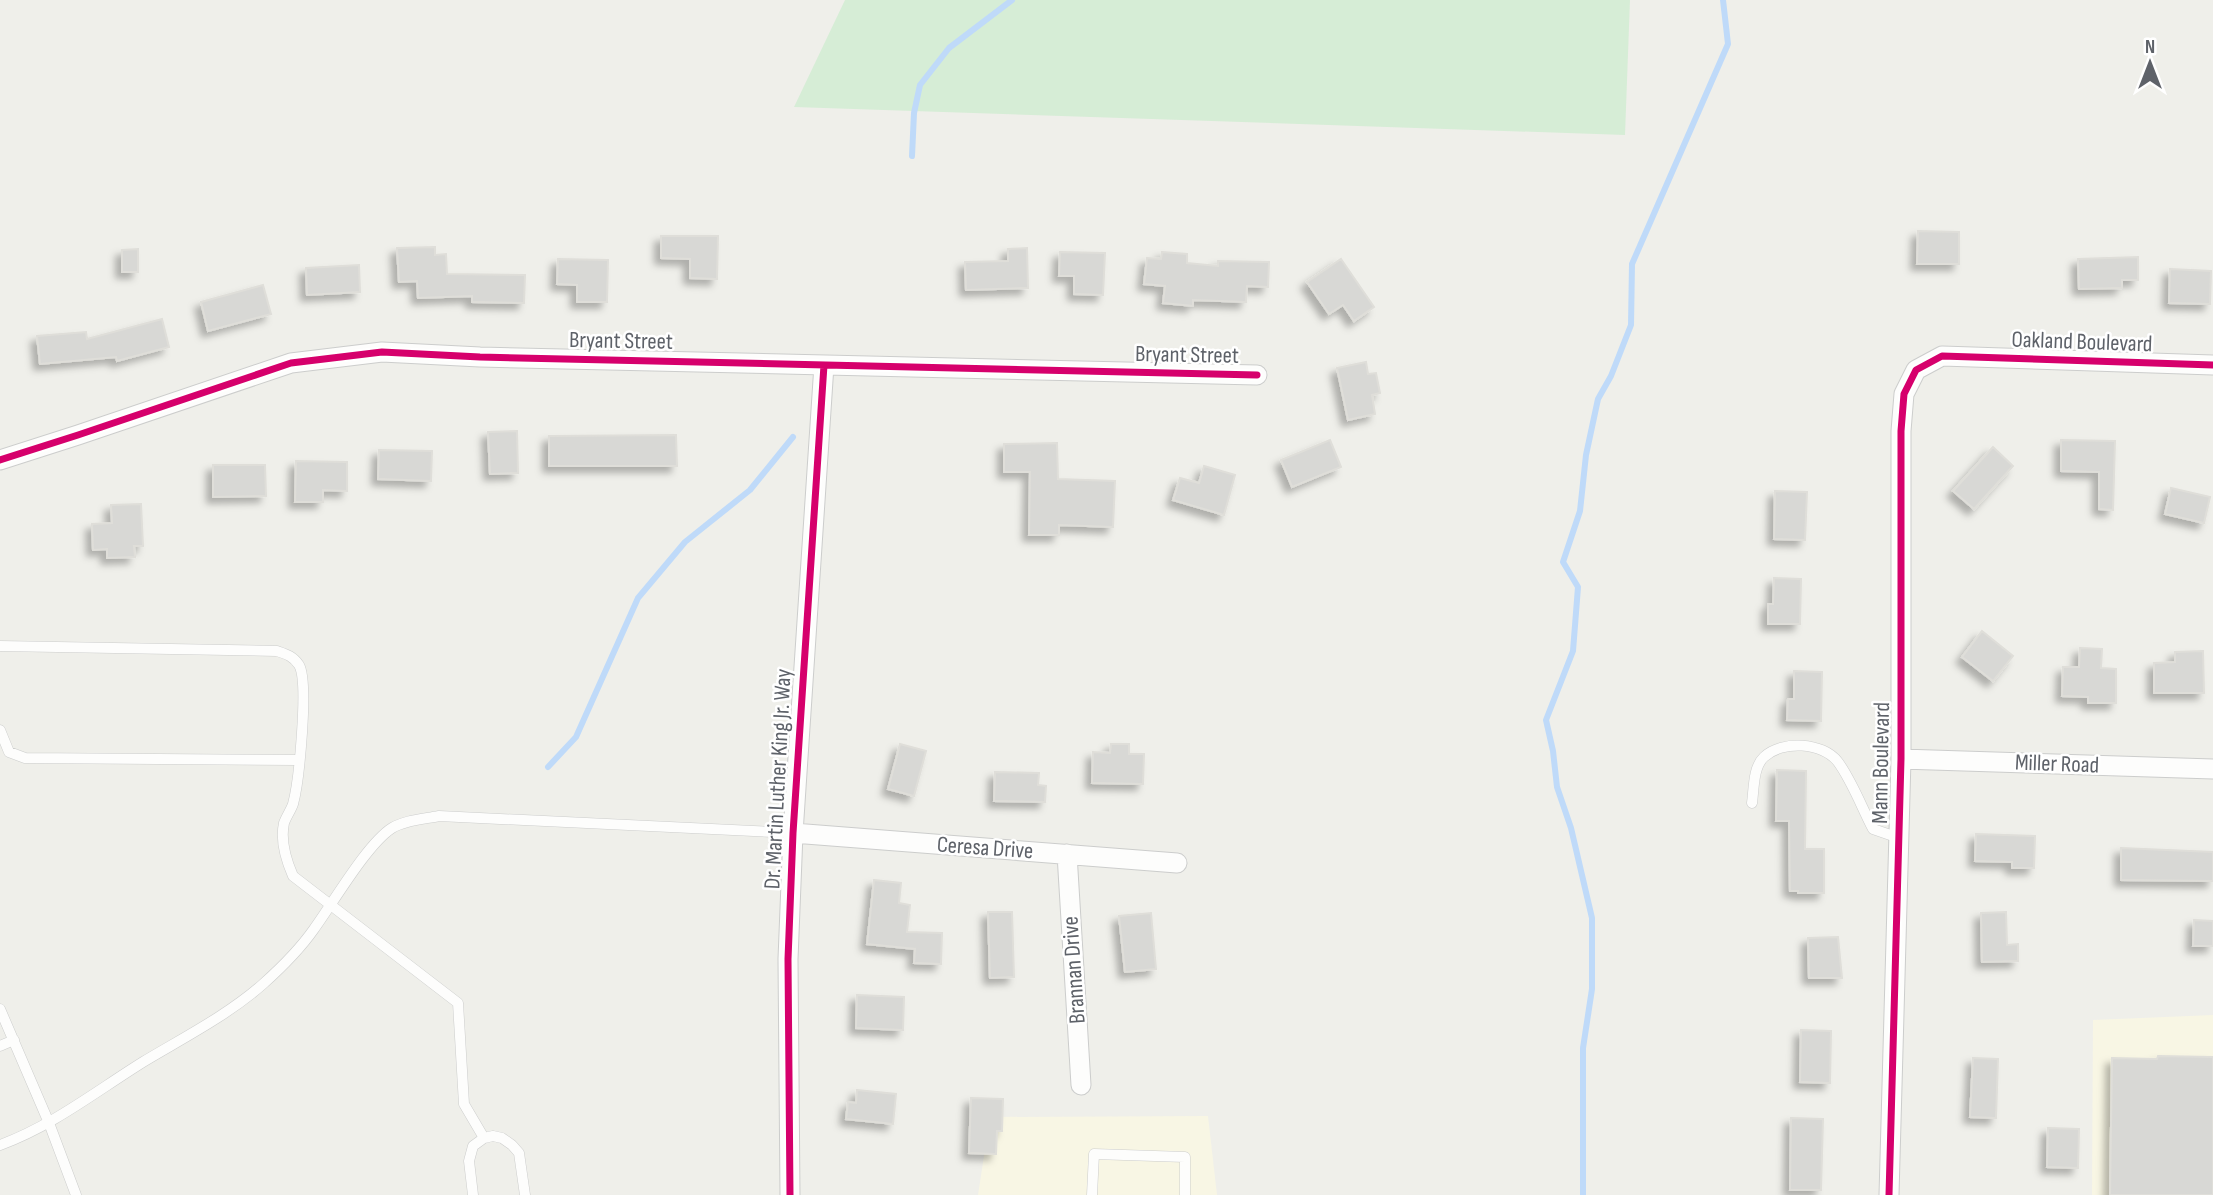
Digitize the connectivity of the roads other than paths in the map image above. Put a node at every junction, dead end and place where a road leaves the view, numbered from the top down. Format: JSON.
{"nodes":[{"id":1,"x":1949,"y":356,"type":"joint"},
{"id":2,"x":824,"y":365,"type":"junction"},
{"id":3,"x":2213,"y":365,"type":"edge"},
{"id":4,"x":1257,"y":375,"type":"dead end"},
{"id":5,"x":0,"y":460,"type":"edge"},
{"id":6,"x":0,"y":646,"type":"edge"},
{"id":7,"x":0,"y":730,"type":"edge"},
{"id":8,"x":299,"y":760,"type":"junction"},
{"id":9,"x":1901,"y":760,"type":"junction"},
{"id":10,"x":2213,"y":769,"type":"edge"},
{"id":11,"x":1752,"y":803,"type":"dead end"},
{"id":12,"x":793,"y":833,"type":"junction"},
{"id":13,"x":1899,"y":838,"type":"junction"},
{"id":14,"x":1067,"y":854,"type":"junction"},
{"id":15,"x":1177,"y":863,"type":"dead end"},
{"id":16,"x":330,"y":906,"type":"junction"},
{"id":17,"x":0,"y":1009,"type":"edge"},
{"id":18,"x":14,"y":1040,"type":"junction"},
{"id":19,"x":0,"y":1046,"type":"edge"},
{"id":20,"x":1081,"y":1085,"type":"dead end"},
{"id":21,"x":49,"y":1123,"type":"junction"},
{"id":22,"x":484,"y":1138,"type":"junction"},
{"id":23,"x":0,"y":1145,"type":"edge"},
{"id":24,"x":76,"y":1195,"type":"edge"},
{"id":25,"x":473,"y":1195,"type":"edge"},
{"id":26,"x":525,"y":1195,"type":"edge"},
{"id":27,"x":790,"y":1195,"type":"edge"},
{"id":28,"x":1092,"y":1195,"type":"edge"},
{"id":29,"x":1185,"y":1195,"type":"edge"},
{"id":30,"x":1889,"y":1195,"type":"edge"}],
"edges":[{"from":1,"to":3,"type":"street","name":"Oakland Boulevard"},
{"from":1,"to":9,"type":"street","name":"Mann Boulevard"},
{"from":2,"to":4,"type":"street","name":"Bryant Street"},
{"from":2,"to":5,"type":"street","name":"Bryant Street"},
{"from":2,"to":12,"type":"street","name":"Dr. Martin Luther King Jr. Way"},
{"from":6,"to":8,"type":"lane"},
{"from":7,"to":8,"type":"lane"},
{"from":8,"to":16,"type":"lane"},
{"from":9,"to":10,"type":"street","name":"Miller Road"},
{"from":9,"to":13,"type":"street","name":"Mann Boulevard"},
{"from":11,"to":13,"type":"lane"},
{"from":12,"to":14,"type":"street","name":"Ceresa Drive"},
{"from":12,"to":16,"type":"lane"},
{"from":12,"to":27,"type":"street","name":"Dr. Martin Luther King Jr. Way"},
{"from":13,"to":30,"type":"street","name":"Mann Boulevard"},
{"from":14,"to":15,"type":"street","name":"Ceresa Drive"},
{"from":14,"to":20,"type":"street","name":"Brannan Drive"},
{"from":16,"to":21,"type":"lane"},
{"from":16,"to":22,"type":"lane"},
{"from":17,"to":18,"type":"lane"},
{"from":18,"to":19,"type":"lane"},
{"from":18,"to":21,"type":"lane"},
{"from":21,"to":23,"type":"lane"},
{"from":21,"to":24,"type":"lane"},
{"from":22,"to":25,"type":"lane"},
{"from":22,"to":26,"type":"lane"},
{"from":28,"to":29,"type":"lane"}]}
